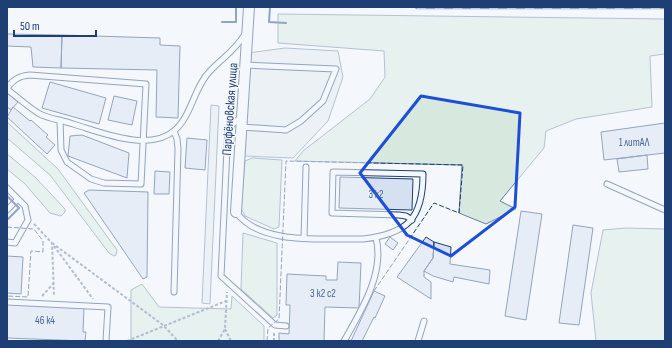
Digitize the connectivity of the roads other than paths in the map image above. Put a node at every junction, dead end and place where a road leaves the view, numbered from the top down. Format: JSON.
{"nodes":[{"id":1,"x":249,"y":7,"type":"edge"},
{"id":2,"x":247,"y":31,"type":"junction"},
{"id":3,"x":245,"y":65,"type":"junction"},
{"id":4,"x":7,"y":89,"type":"edge"},
{"id":5,"x":242,"y":117,"type":"junction"},
{"id":6,"x":60,"y":120,"type":"junction"},
{"id":7,"x":241,"y":127,"type":"junction"},
{"id":8,"x":174,"y":131,"type":"junction"},
{"id":9,"x":143,"y":140,"type":"junction"},
{"id":10,"x":306,"y":168,"type":"dead end"},
{"id":11,"x":607,"y":184,"type":"dead end"},
{"id":12,"x":7,"y":188,"type":"edge"},
{"id":13,"x":18,"y":198,"type":"junction"},
{"id":14,"x":7,"y":210,"type":"edge"},
{"id":15,"x":665,"y":210,"type":"edge"},
{"id":16,"x":236,"y":212,"type":"joint"},
{"id":17,"x":412,"y":220,"type":"junction"},
{"id":18,"x":304,"y":238,"type":"junction"},
{"id":19,"x":376,"y":238,"type":"junction"},
{"id":20,"x":7,"y":242,"type":"edge"},
{"id":21,"x":174,"y":292,"type":"dead end"},
{"id":22,"x":7,"y":302,"type":"edge"},
{"id":23,"x":424,"y":321,"type":"dead end"},
{"id":24,"x":286,"y":326,"type":"dead end"},
{"id":25,"x":106,"y":341,"type":"edge"},
{"id":26,"x":344,"y":341,"type":"edge"},
{"id":27,"x":418,"y":341,"type":"edge"}],
"edges":[{"from":1,"to":2,"type":"street","name":"Парфёновская улица"},
{"from":2,"to":3,"type":"street","name":"Парфёновская улица"},
{"from":2,"to":8,"type":"lane"},
{"from":3,"to":5,"type":"street","name":"Парфёновская улица"},
{"from":3,"to":7,"type":"lane"},
{"from":4,"to":6,"type":"lane"},
{"from":4,"to":9,"type":"lane"},
{"from":5,"to":7,"type":"street","name":"Парфёновская улица"},
{"from":5,"to":24,"type":"lane"},
{"from":6,"to":9,"type":"lane"},
{"from":6,"to":9,"type":"lane"},
{"from":7,"to":16,"type":"street","name":"Парфёновская улица"},
{"from":8,"to":9,"type":"lane"},
{"from":8,"to":21,"type":"lane"},
{"from":10,"to":18,"type":"lane"},
{"from":11,"to":15,"type":"lane"},
{"from":12,"to":13,"type":"lane"},
{"from":13,"to":14,"type":"lane"},
{"from":13,"to":20,"type":"lane"},
{"from":16,"to":18,"type":"lane"},
{"from":17,"to":17,"type":"lane"},
{"from":17,"to":19,"type":"lane"},
{"from":18,"to":19,"type":"lane"},
{"from":19,"to":26,"type":"lane"},
{"from":22,"to":25,"type":"lane"},
{"from":23,"to":27,"type":"lane"}]}
